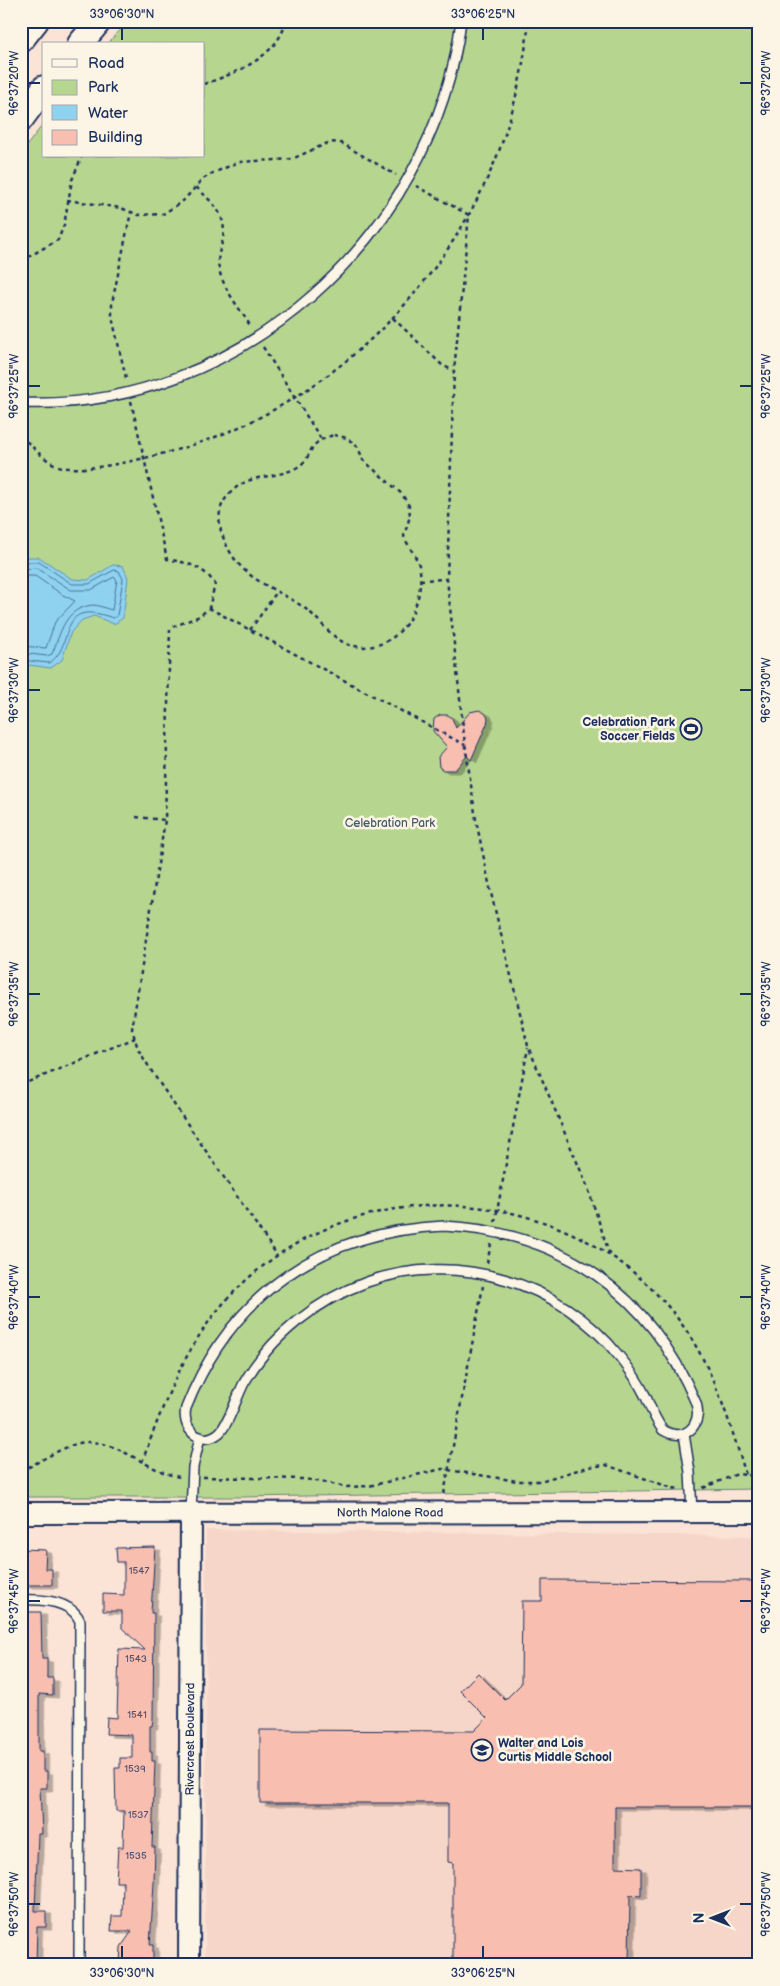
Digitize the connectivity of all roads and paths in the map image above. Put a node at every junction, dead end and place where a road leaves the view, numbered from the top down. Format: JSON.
{"nodes":[{"id":1,"x":36,"y":21,"type":"edge"},
{"id":2,"x":98,"y":21,"type":"edge"},
{"id":3,"x":286,"y":21,"type":"edge"},
{"id":4,"x":461,"y":21,"type":"edge"},
{"id":5,"x":529,"y":21,"type":"edge"},
{"id":6,"x":21,"y":40,"type":"edge"},
{"id":7,"x":82,"y":42,"type":"edge"},
{"id":8,"x":205,"y":84,"type":"edge"},
{"id":9,"x":42,"y":91,"type":"edge"},
{"id":10,"x":21,"y":119,"type":"edge"},
{"id":11,"x":81,"y":158,"type":"edge"},
{"id":12,"x":408,"y":181,"type":"junction"},
{"id":13,"x":196,"y":187,"type":"junction"},
{"id":14,"x":67,"y":200,"type":"junction"},
{"id":15,"x":131,"y":212,"type":"junction"},
{"id":16,"x":469,"y":215,"type":"junction"},
{"id":17,"x":21,"y":261,"type":"edge"},
{"id":18,"x":394,"y":318,"type":"junction"},
{"id":19,"x":257,"y":337,"type":"junction"},
{"id":20,"x":454,"y":371,"type":"junction"},
{"id":21,"x":129,"y":391,"type":"junction"},
{"id":22,"x":294,"y":398,"type":"junction"},
{"id":23,"x":21,"y":403,"type":"edge"},
{"id":24,"x":21,"y":436,"type":"edge"},
{"id":25,"x":321,"y":439,"type":"junction"},
{"id":26,"x":144,"y":458,"type":"junction"},
{"id":27,"x":448,"y":579,"type":"junction"},
{"id":28,"x":420,"y":580,"type":"junction"},
{"id":29,"x":276,"y":593,"type":"junction"},
{"id":30,"x":209,"y":608,"type":"junction"},
{"id":31,"x":250,"y":630,"type":"junction"},
{"id":32,"x":465,"y":746,"type":"junction"},
{"id":33,"x":136,"y":817,"type":"dead end"},
{"id":34,"x":165,"y":820,"type":"junction"},
{"id":35,"x":134,"y":1038,"type":"junction"},
{"id":36,"x":21,"y":1085,"type":"edge"},
{"id":37,"x":277,"y":1255,"type":"junction"},
{"id":38,"x":610,"y":1256,"type":"junction"},
{"id":39,"x":684,"y":1434,"type":"junction"},
{"id":40,"x":200,"y":1437,"type":"junction"},
{"id":41,"x":142,"y":1462,"type":"junction"},
{"id":42,"x":21,"y":1471,"type":"edge"},
{"id":43,"x":746,"y":1475,"type":"junction"},
{"id":44,"x":759,"y":1476,"type":"edge"},
{"id":45,"x":192,"y":1477,"type":"junction"},
{"id":46,"x":691,"y":1489,"type":"junction"},
{"id":47,"x":692,"y":1512,"type":"junction"},
{"id":48,"x":759,"y":1512,"type":"edge"},
{"id":49,"x":21,"y":1513,"type":"edge"},
{"id":50,"x":191,"y":1513,"type":"junction"},
{"id":51,"x":21,"y":1600,"type":"edge"},
{"id":52,"x":79,"y":1965,"type":"edge"},
{"id":53,"x":189,"y":1965,"type":"edge"}],
"edges":[{"from":1,"to":6,"type":"main road"},
{"from":2,"to":7,"type":"main road"},
{"from":3,"to":8,"type":"path"},
{"from":4,"to":12,"type":"lane"},
{"from":5,"to":16,"type":"path"},
{"from":9,"to":10,"type":"main road"},
{"from":11,"to":14,"type":"path"},
{"from":12,"to":13,"type":"path"},
{"from":12,"to":16,"type":"path"},
{"from":12,"to":19,"type":"lane"},
{"from":13,"to":15,"type":"path"},
{"from":13,"to":19,"type":"path"},
{"from":14,"to":15,"type":"path"},
{"from":14,"to":17,"type":"path"},
{"from":15,"to":21,"type":"path"},
{"from":16,"to":18,"type":"path"},
{"from":16,"to":20,"type":"path"},
{"from":18,"to":20,"type":"path"},
{"from":18,"to":22,"type":"path"},
{"from":19,"to":21,"type":"lane"},
{"from":19,"to":22,"type":"path"},
{"from":20,"to":27,"type":"path"},
{"from":21,"to":23,"type":"lane"},
{"from":21,"to":26,"type":"path"},
{"from":22,"to":25,"type":"path"},
{"from":22,"to":26,"type":"path"},
{"from":24,"to":26,"type":"path"},
{"from":25,"to":28,"type":"path"},
{"from":25,"to":29,"type":"path"},
{"from":26,"to":30,"type":"path"},
{"from":27,"to":28,"type":"path"},
{"from":27,"to":32,"type":"path"},
{"from":28,"to":29,"type":"path"},
{"from":29,"to":31,"type":"path"},
{"from":30,"to":31,"type":"path"},
{"from":30,"to":34,"type":"path"},
{"from":31,"to":32,"type":"path"},
{"from":32,"to":38,"type":"path"},
{"from":33,"to":34,"type":"path"},
{"from":34,"to":35,"type":"path"},
{"from":35,"to":36,"type":"path"},
{"from":35,"to":37,"type":"path"},
{"from":37,"to":38,"type":"path"},
{"from":37,"to":41,"type":"path"},
{"from":38,"to":43,"type":"path"},
{"from":39,"to":40,"type":"lane"},
{"from":39,"to":40,"type":"lane"},
{"from":39,"to":46,"type":"lane"},
{"from":40,"to":45,"type":"lane"},
{"from":41,"to":42,"type":"path"},
{"from":41,"to":45,"type":"path"},
{"from":43,"to":44,"type":"path"},
{"from":43,"to":46,"type":"path"},
{"from":45,"to":46,"type":"path"},
{"from":45,"to":50,"type":"lane"},
{"from":46,"to":47,"type":"lane"},
{"from":47,"to":48,"type":"street","name":"North Malone Road"},
{"from":47,"to":50,"type":"street","name":"North Malone Road"},
{"from":49,"to":50,"type":"street","name":"North Malone Road"},
{"from":50,"to":53,"type":"street","name":"Rivercrest Boulevard"},
{"from":51,"to":52,"type":"lane"}]}
